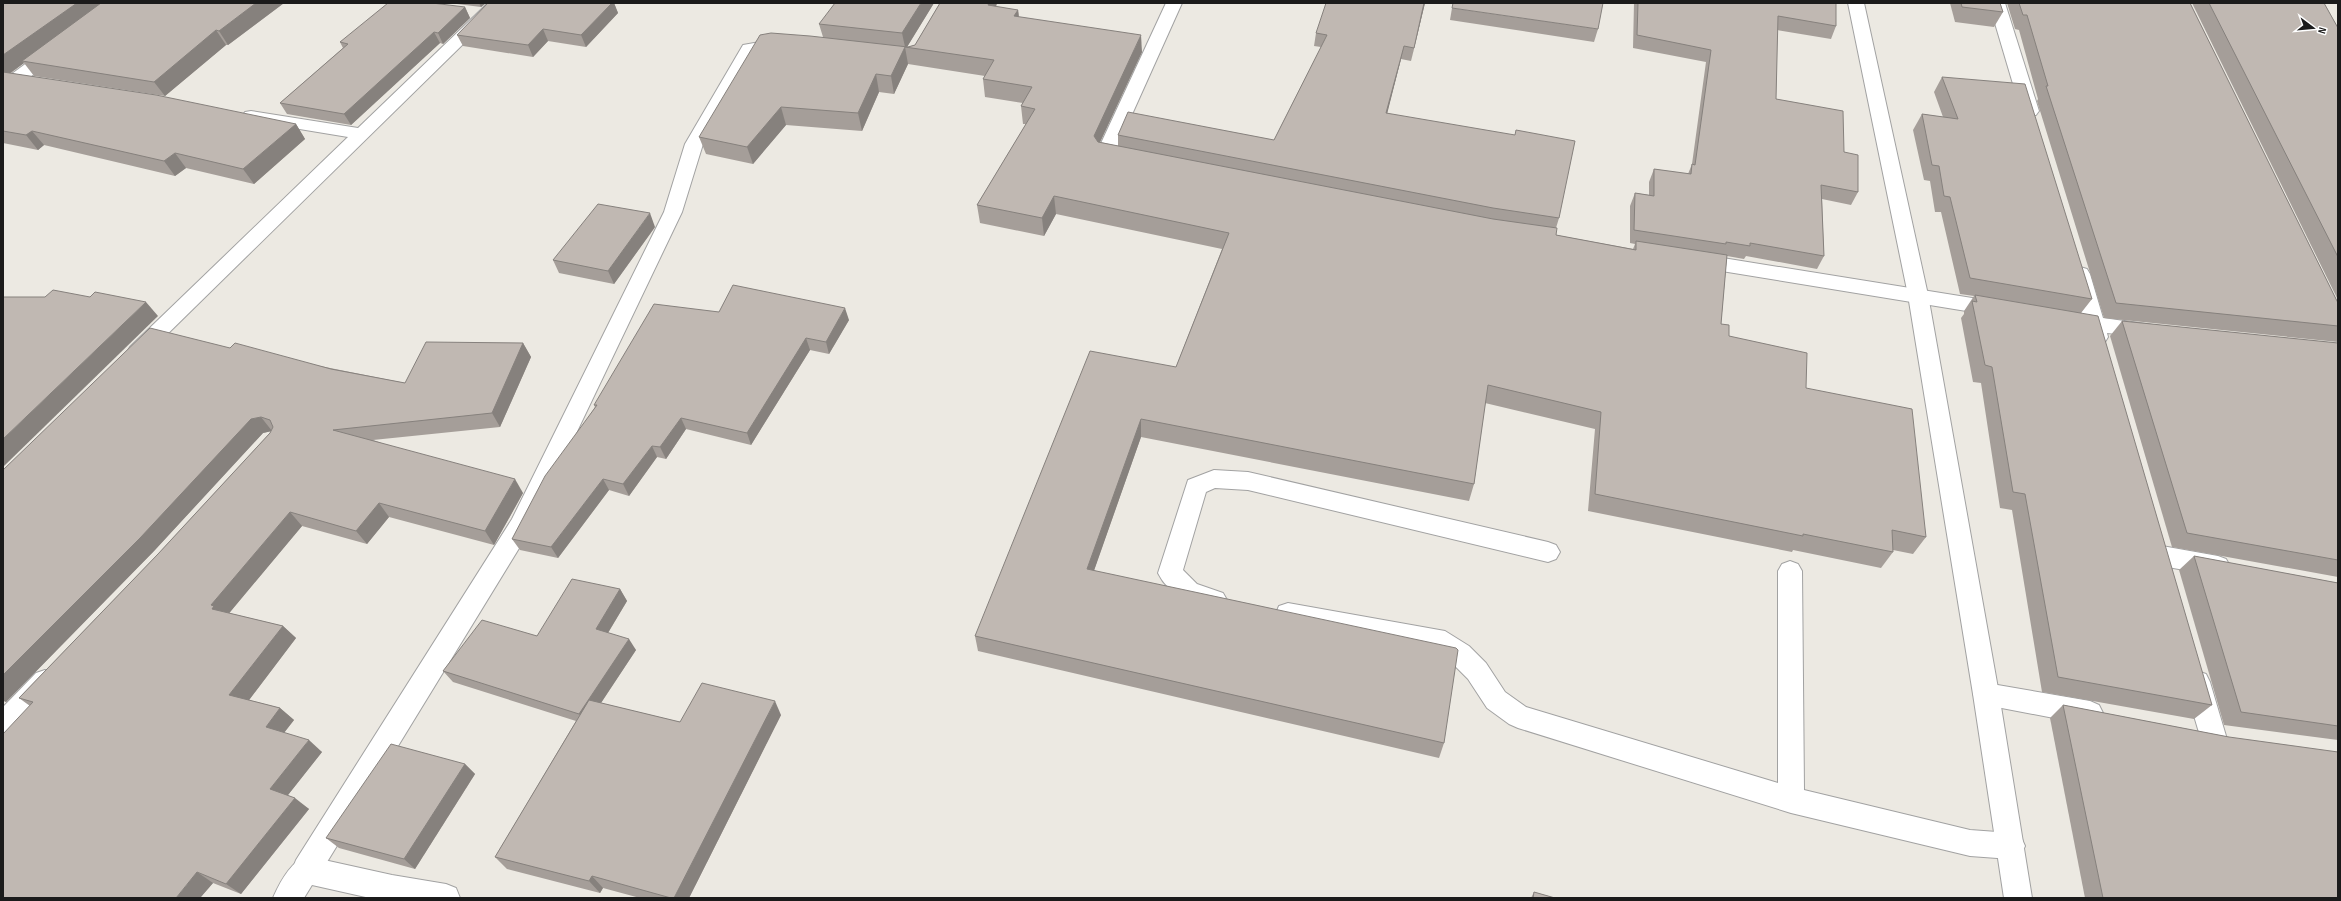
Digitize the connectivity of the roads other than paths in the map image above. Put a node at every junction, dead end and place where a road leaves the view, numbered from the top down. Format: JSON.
{"nodes":[{"id":1,"x":1174,"y":3,"type":"edge"},
{"id":2,"x":1856,"y":3,"type":"edge"},
{"id":3,"x":1997,"y":3,"type":"edge"},
{"id":4,"x":492,"y":8,"type":"edge"},
{"id":5,"x":463,"y":11,"type":"edge"},
{"id":6,"x":65,"y":44,"type":"edge"},
{"id":7,"x":798,"y":45,"type":"edge"},
{"id":8,"x":9,"y":79,"type":"edge"},
{"id":9,"x":54,"y":86,"type":"edge"},
{"id":10,"x":236,"y":114,"type":"edge"},
{"id":11,"x":2036,"y":130,"type":"edge"},
{"id":12,"x":363,"y":134,"type":"junction"},
{"id":13,"x":1145,"y":162,"type":"edge"},
{"id":14,"x":2074,"y":258,"type":"edge"},
{"id":15,"x":1684,"y":259,"type":"edge"},
{"id":16,"x":1918,"y":295,"type":"junction"},
{"id":17,"x":2018,"y":312,"type":"edge"},
{"id":18,"x":2049,"y":317,"type":"edge"},
{"id":19,"x":2095,"y":325,"type":"junction"},
{"id":20,"x":2166,"y":332,"type":"edge"},
{"id":21,"x":2104,"y":355,"type":"edge"},
{"id":22,"x":123,"y":366,"type":"edge"},
{"id":23,"x":1548,"y":552,"type":"dead end"},
{"id":24,"x":2238,"y":570,"type":"edge"},
{"id":25,"x":1790,"y":572,"type":"dead end"},
{"id":26,"x":2168,"y":578,"type":"edge"},
{"id":27,"x":1238,"y":604,"type":"edge"},
{"id":28,"x":1268,"y":610,"type":"edge"},
{"id":29,"x":2191,"y":661,"type":"edge"},
{"id":30,"x":58,"y":668,"type":"edge"},
{"id":31,"x":1986,"y":694,"type":"junction"},
{"id":32,"x":2111,"y":717,"type":"edge"},
{"id":33,"x":3,"y":725,"type":"edge"},
{"id":34,"x":2213,"y":736,"type":"edge"},
{"id":35,"x":1791,"y":800,"type":"junction"},
{"id":36,"x":2011,"y":846,"type":"junction"},
{"id":37,"x":306,"y":870,"type":"junction"},
{"id":38,"x":287,"y":898,"type":"edge"},
{"id":39,"x":446,"y":898,"type":"edge"},
{"id":40,"x":2018,"y":898,"type":"edge"}],
"edges":[{"from":1,"to":13,"type":"street"},
{"from":2,"to":16,"type":"street"},
{"from":3,"to":11,"type":"street"},
{"from":4,"to":5,"type":"street"},
{"from":4,"to":12,"type":"street"},
{"from":6,"to":8,"type":"street"},
{"from":7,"to":37,"type":"street"},
{"from":8,"to":9,"type":"street"},
{"from":10,"to":12,"type":"street"},
{"from":12,"to":22,"type":"street"},
{"from":14,"to":19,"type":"street"},
{"from":15,"to":16,"type":"street"},
{"from":16,"to":17,"type":"street"},
{"from":16,"to":31,"type":"street"},
{"from":18,"to":19,"type":"street"},
{"from":19,"to":20,"type":"street"},
{"from":19,"to":21,"type":"street"},
{"from":23,"to":27,"type":"street"},
{"from":24,"to":26,"type":"street"},
{"from":25,"to":35,"type":"street"},
{"from":28,"to":35,"type":"street"},
{"from":29,"to":34,"type":"street"},
{"from":30,"to":33,"type":"street"},
{"from":31,"to":32,"type":"street"},
{"from":31,"to":36,"type":"street"},
{"from":35,"to":36,"type":"street"},
{"from":36,"to":40,"type":"street"},
{"from":37,"to":38,"type":"street"},
{"from":37,"to":39,"type":"street"}]}
